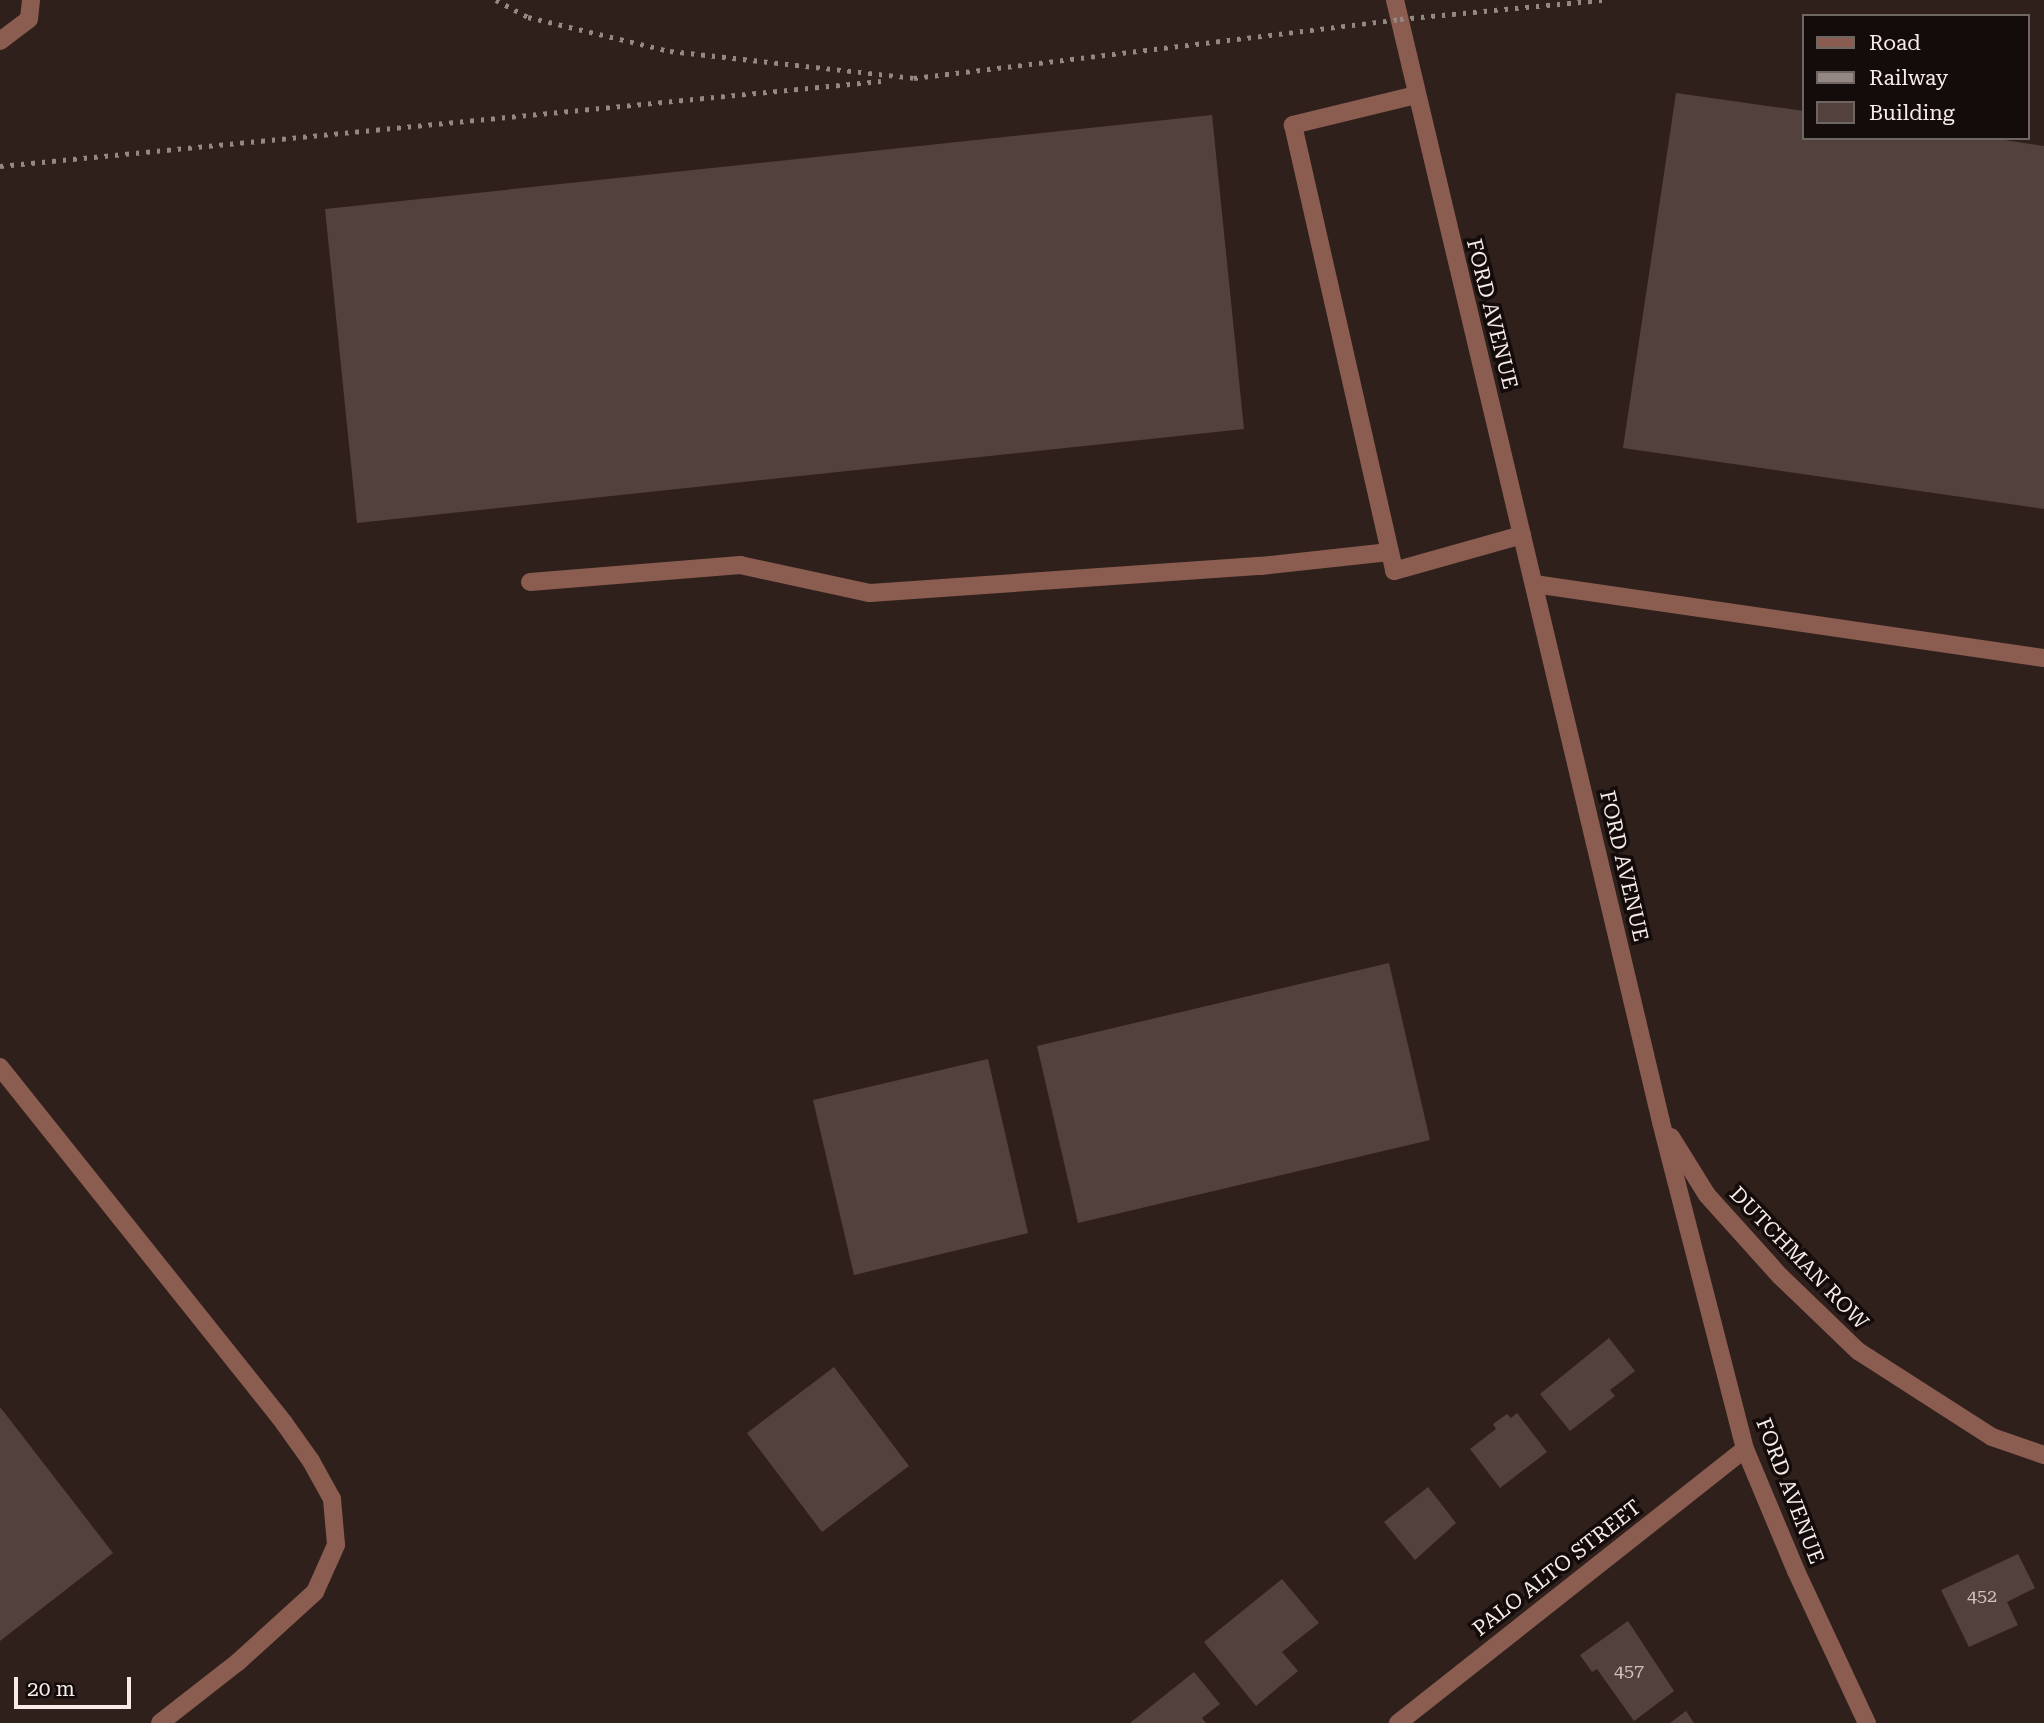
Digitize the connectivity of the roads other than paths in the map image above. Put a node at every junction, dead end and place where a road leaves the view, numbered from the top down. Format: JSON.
{"nodes":[{"id":1,"x":30,"y":0,"type":"edge"},
{"id":2,"x":1395,"y":0,"type":"edge"},
{"id":3,"x":0,"y":41,"type":"edge"},
{"id":4,"x":1416,"y":95,"type":"junction"},
{"id":5,"x":1522,"y":535,"type":"junction"},
{"id":6,"x":1390,"y":552,"type":"junction"},
{"id":7,"x":530,"y":583,"type":"dead end"},
{"id":8,"x":1534,"y":584,"type":"junction"},
{"id":9,"x":2044,"y":658,"type":"edge"},
{"id":10,"x":0,"y":1067,"type":"edge"},
{"id":11,"x":1661,"y":1122,"type":"junction"},
{"id":12,"x":1745,"y":1449,"type":"junction"},
{"id":13,"x":2044,"y":1455,"type":"edge"},
{"id":14,"x":160,"y":1723,"type":"edge"},
{"id":15,"x":1398,"y":1723,"type":"edge"},
{"id":16,"x":1867,"y":1723,"type":"edge"}],
"edges":[{"from":1,"to":3,"type":"street"},
{"from":2,"to":4,"type":"street","name":"FORD AVENUE"},
{"from":4,"to":5,"type":"street","name":"FORD AVENUE"},
{"from":4,"to":6,"type":"street"},
{"from":5,"to":6,"type":"street"},
{"from":5,"to":8,"type":"street","name":"FORD AVENUE"},
{"from":6,"to":7,"type":"street"},
{"from":8,"to":9,"type":"street"},
{"from":8,"to":11,"type":"street","name":"FORD AVENUE"},
{"from":10,"to":14,"type":"street"},
{"from":11,"to":12,"type":"street","name":"FORD AVENUE"},
{"from":11,"to":13,"type":"street","name":"DUTCHMAN ROW"},
{"from":12,"to":15,"type":"street","name":"PALO ALTO STREET"},
{"from":12,"to":16,"type":"street","name":"FORD AVENUE"}]}
